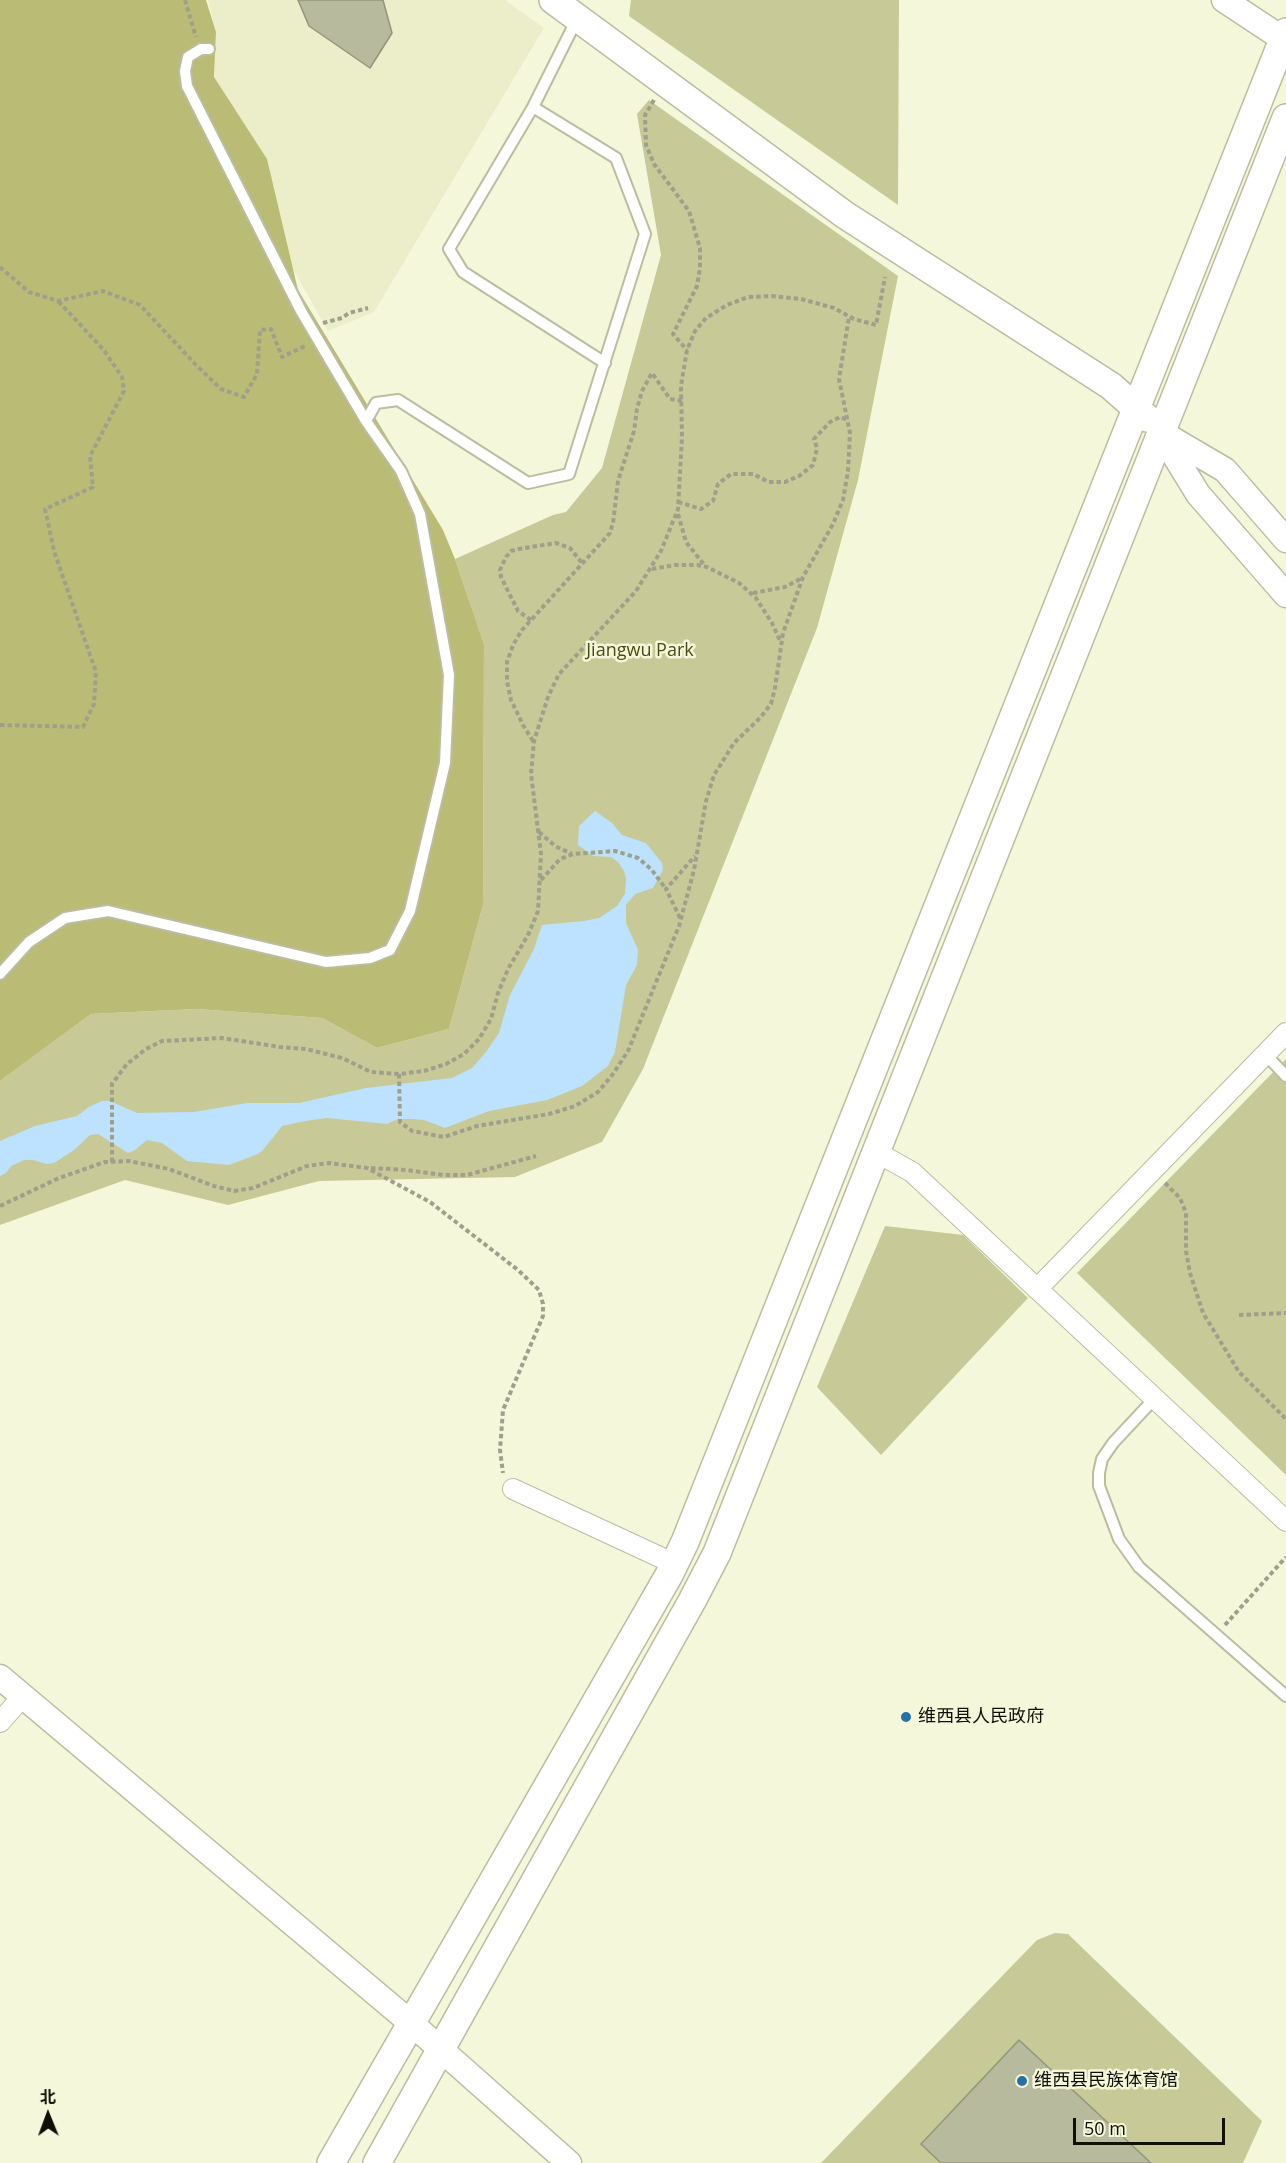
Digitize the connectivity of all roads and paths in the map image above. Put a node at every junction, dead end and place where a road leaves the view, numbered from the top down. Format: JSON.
{"nodes":[{"id":1,"x":185,"y":0,"type":"edge"},
{"id":2,"x":553,"y":0,"type":"edge"},
{"id":3,"x":1224,"y":0,"type":"edge"},
{"id":4,"x":578,"y":18,"type":"junction"},
{"id":5,"x":1285,"y":35,"type":"edge"},
{"id":6,"x":205,"y":49,"type":"joint"},
{"id":7,"x":665,"y":82,"type":"junction"},
{"id":8,"x":533,"y":107,"type":"junction"},
{"id":9,"x":1286,"y":118,"type":"edge"},
{"id":10,"x":0,"y":267,"type":"edge"},
{"id":11,"x":885,"y":276,"type":"dead end"},
{"id":12,"x":58,"y":301,"type":"junction"},
{"id":13,"x":368,"y":308,"type":"dead end"},
{"id":14,"x":849,"y":317,"type":"junction"},
{"id":15,"x":310,"y":325,"type":"junction"},
{"id":16,"x":320,"y":340,"type":"junction"},
{"id":17,"x":687,"y":350,"type":"junction"},
{"id":18,"x":605,"y":363,"type":"junction"},
{"id":19,"x":682,"y":401,"type":"junction"},
{"id":20,"x":1137,"y":408,"type":"junction"},
{"id":21,"x":366,"y":421,"type":"junction"},
{"id":22,"x":848,"y":421,"type":"junction"},
{"id":23,"x":1160,"y":432,"type":"junction"},
{"id":24,"x":678,"y":502,"type":"junction"},
{"id":25,"x":678,"y":509,"type":"junction"},
{"id":26,"x":1286,"y":540,"type":"edge"},
{"id":27,"x":582,"y":563,"type":"junction"},
{"id":28,"x":707,"y":567,"type":"junction"},
{"id":29,"x":651,"y":569,"type":"junction"},
{"id":30,"x":803,"y":578,"type":"junction"},
{"id":31,"x":752,"y":593,"type":"junction"},
{"id":32,"x":1286,"y":595,"type":"edge"},
{"id":33,"x":531,"y":620,"type":"junction"},
{"id":34,"x":781,"y":644,"type":"junction"},
{"id":35,"x":0,"y":725,"type":"edge"},
{"id":36,"x":534,"y":741,"type":"junction"},
{"id":37,"x":539,"y":832,"type":"junction"},
{"id":38,"x":573,"y":854,"type":"junction"},
{"id":39,"x":696,"y":854,"type":"junction"},
{"id":40,"x":541,"y":881,"type":"junction"},
{"id":41,"x":666,"y":889,"type":"junction"},
{"id":42,"x":681,"y":919,"type":"junction"},
{"id":43,"x":0,"y":974,"type":"edge"},
{"id":44,"x":1286,"y":1033,"type":"edge"},
{"id":45,"x":1265,"y":1054,"type":"junction"},
{"id":46,"x":399,"y":1074,"type":"junction"},
{"id":47,"x":1286,"y":1076,"type":"edge"},
{"id":48,"x":876,"y":1152,"type":"junction"},
{"id":49,"x":536,"y":1156,"type":"dead end"},
{"id":50,"x":112,"y":1162,"type":"junction"},
{"id":51,"x":367,"y":1168,"type":"junction"},
{"id":52,"x":1152,"y":1171,"type":"junction"},
{"id":53,"x":0,"y":1206,"type":"edge"},
{"id":54,"x":1037,"y":1289,"type":"junction"},
{"id":55,"x":1286,"y":1313,"type":"edge"},
{"id":56,"x":1239,"y":1315,"type":"dead end"},
{"id":57,"x":1155,"y":1398,"type":"junction"},
{"id":58,"x":1286,"y":1419,"type":"edge"},
{"id":59,"x":513,"y":1489,"type":"joint"},
{"id":60,"x":1286,"y":1521,"type":"edge"},
{"id":61,"x":1286,"y":1557,"type":"edge"},
{"id":62,"x":675,"y":1564,"type":"junction"},
{"id":63,"x":1216,"y":1635,"type":"junction"},
{"id":64,"x":0,"y":1677,"type":"edge"},
{"id":65,"x":23,"y":1696,"type":"junction"},
{"id":66,"x":1286,"y":1696,"type":"edge"},
{"id":67,"x":0,"y":1722,"type":"edge"},
{"id":68,"x":411,"y":2023,"type":"junction"},
{"id":69,"x":442,"y":2050,"type":"junction"},
{"id":70,"x":331,"y":2163,"type":"edge"},
{"id":71,"x":377,"y":2163,"type":"edge"},
{"id":72,"x":569,"y":2163,"type":"edge"}],
"edges":[{"from":1,"to":6,"type":"path"},
{"from":2,"to":4,"type":"main road"},
{"from":3,"to":5,"type":"street"},
{"from":4,"to":7,"type":"main road"},
{"from":4,"to":8,"type":"lane"},
{"from":5,"to":20,"type":"main road"},
{"from":6,"to":15,"type":"lane"},
{"from":7,"to":17,"type":"path"},
{"from":7,"to":20,"type":"main road"},
{"from":8,"to":18,"type":"lane"},
{"from":8,"to":18,"type":"lane"},
{"from":9,"to":23,"type":"main road"},
{"from":10,"to":12,"type":"path"},
{"from":11,"to":14,"type":"path"},
{"from":12,"to":16,"type":"path"},
{"from":12,"to":35,"type":"path"},
{"from":13,"to":15,"type":"path"},
{"from":14,"to":17,"type":"path"},
{"from":14,"to":22,"type":"path"},
{"from":15,"to":16,"type":"lane"},
{"from":16,"to":21,"type":"lane"},
{"from":17,"to":19,"type":"path"},
{"from":18,"to":21,"type":"lane"},
{"from":19,"to":24,"type":"path"},
{"from":19,"to":27,"type":"path"},
{"from":20,"to":23,"type":"main road"},
{"from":20,"to":62,"type":"main road"},
{"from":21,"to":43,"type":"lane"},
{"from":22,"to":24,"type":"path"},
{"from":22,"to":30,"type":"path"},
{"from":23,"to":26,"type":"street"},
{"from":23,"to":32,"type":"street"},
{"from":23,"to":48,"type":"main road"},
{"from":24,"to":25,"type":"path"},
{"from":25,"to":28,"type":"path"},
{"from":25,"to":29,"type":"path"},
{"from":27,"to":33,"type":"path"},
{"from":27,"to":33,"type":"path"},
{"from":28,"to":29,"type":"path"},
{"from":28,"to":31,"type":"path"},
{"from":29,"to":36,"type":"path"},
{"from":30,"to":31,"type":"path"},
{"from":30,"to":34,"type":"path"},
{"from":31,"to":34,"type":"path"},
{"from":33,"to":36,"type":"path"},
{"from":34,"to":39,"type":"path"},
{"from":36,"to":37,"type":"path"},
{"from":37,"to":38,"type":"path"},
{"from":37,"to":40,"type":"path"},
{"from":38,"to":40,"type":"path"},
{"from":38,"to":41,"type":"path"},
{"from":39,"to":41,"type":"path"},
{"from":39,"to":42,"type":"path"},
{"from":40,"to":46,"type":"path"},
{"from":41,"to":42,"type":"path"},
{"from":42,"to":46,"type":"path"},
{"from":44,"to":45,"type":"street"},
{"from":45,"to":47,"type":"lane"},
{"from":45,"to":52,"type":"street"},
{"from":46,"to":50,"type":"path"},
{"from":48,"to":54,"type":"street"},
{"from":48,"to":69,"type":"main road"},
{"from":49,"to":51,"type":"path"},
{"from":50,"to":51,"type":"path"},
{"from":50,"to":53,"type":"path"},
{"from":51,"to":59,"type":"path"},
{"from":52,"to":54,"type":"street"},
{"from":52,"to":58,"type":"path"},
{"from":54,"to":57,"type":"street"},
{"from":55,"to":56,"type":"path"},
{"from":57,"to":60,"type":"street"},
{"from":57,"to":63,"type":"lane"},
{"from":59,"to":62,"type":"street"},
{"from":61,"to":63,"type":"path"},
{"from":62,"to":68,"type":"main road"},
{"from":63,"to":66,"type":"lane"},
{"from":64,"to":65,"type":"street"},
{"from":65,"to":67,"type":"street"},
{"from":65,"to":68,"type":"street"},
{"from":68,"to":69,"type":"street"},
{"from":68,"to":70,"type":"main road"},
{"from":69,"to":71,"type":"main road"},
{"from":69,"to":72,"type":"street"}]}
